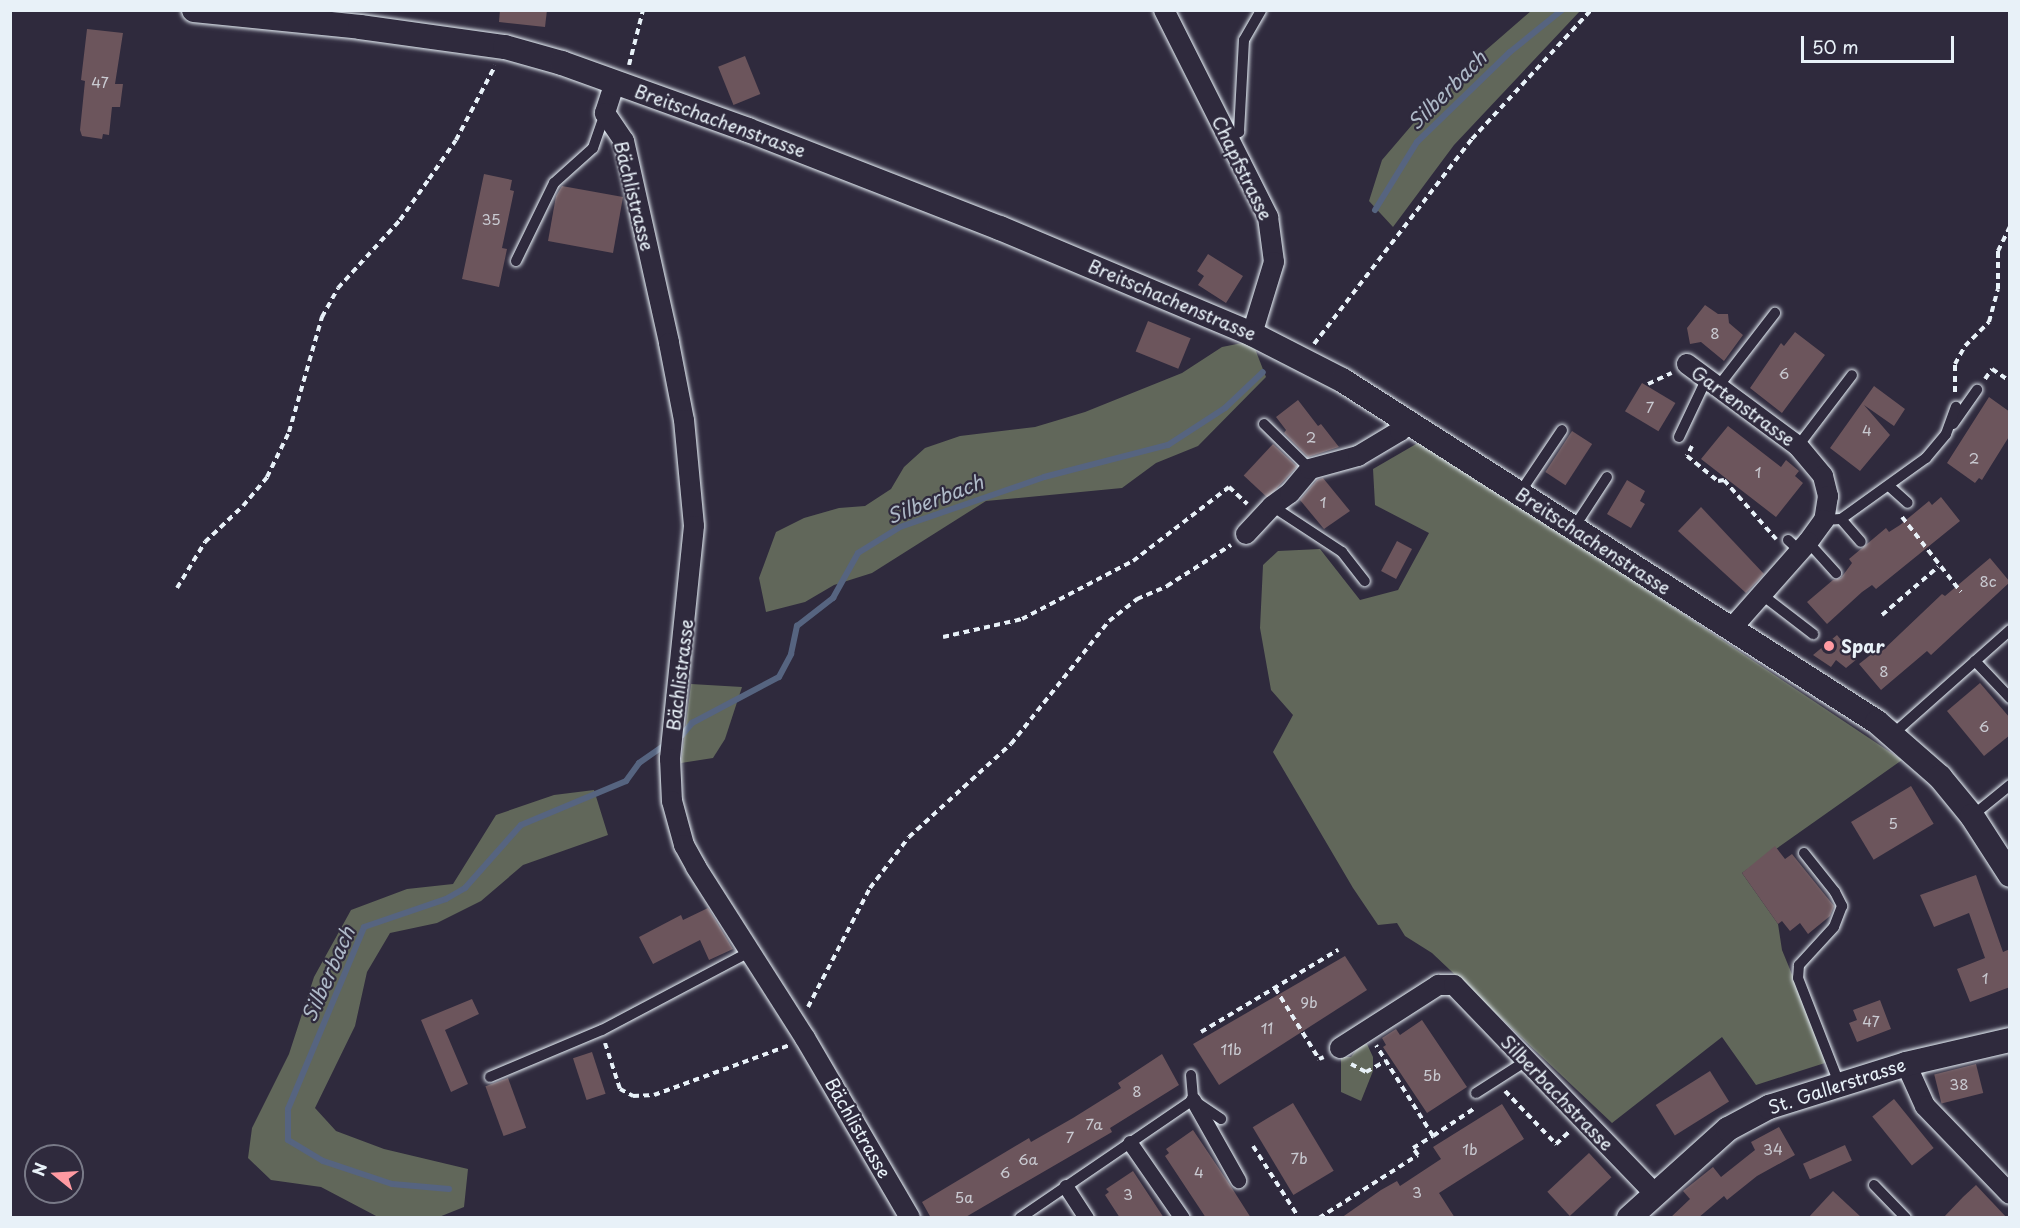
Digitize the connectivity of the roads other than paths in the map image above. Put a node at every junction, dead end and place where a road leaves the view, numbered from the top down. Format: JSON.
{"nodes":[{"id":1,"x":194,"y":10,"type":"edge"},
{"id":2,"x":1164,"y":10,"type":"edge"},
{"id":3,"x":1261,"y":10,"type":"edge"},
{"id":4,"x":621,"y":75,"type":"junction"},
{"id":5,"x":605,"y":113,"type":"junction"},
{"id":6,"x":1229,"y":138,"type":"junction"},
{"id":7,"x":516,"y":261,"type":"dead end"},
{"id":8,"x":1775,"y":313,"type":"dead end"},
{"id":9,"x":1252,"y":334,"type":"junction"},
{"id":10,"x":1682,"y":367,"type":"road end"},
{"id":11,"x":1852,"y":375,"type":"dead end"},
{"id":12,"x":1711,"y":384,"type":"junction"},
{"id":13,"x":1977,"y":390,"type":"road end"},
{"id":14,"x":1956,"y":407,"type":"road end"},
{"id":15,"x":1406,"y":421,"type":"junction"},
{"id":16,"x":1264,"y":424,"type":"dead end"},
{"id":17,"x":1562,"y":430,"type":"dead end"},
{"id":18,"x":1946,"y":434,"type":"junction"},
{"id":19,"x":1679,"y":437,"type":"road end"},
{"id":20,"x":1798,"y":446,"type":"junction"},
{"id":21,"x":1310,"y":469,"type":"junction"},
{"id":22,"x":1606,"y":477,"type":"dead end"},
{"id":23,"x":1889,"y":486,"type":"junction"},
{"id":24,"x":1519,"y":494,"type":"junction"},
{"id":25,"x":1908,"y":503,"type":"dead end"},
{"id":26,"x":1267,"y":512,"type":"junction"},
{"id":27,"x":1832,"y":520,"type":"junction"},
{"id":28,"x":1574,"y":529,"type":"junction"},
{"id":29,"x":1246,"y":534,"type":"road end"},
{"id":30,"x":1861,"y":542,"type":"dead end"},
{"id":31,"x":1799,"y":544,"type":"junction"},
{"id":32,"x":1836,"y":573,"type":"dead end"},
{"id":33,"x":1365,"y":581,"type":"dead end"},
{"id":34,"x":1761,"y":594,"type":"junction"},
{"id":35,"x":1731,"y":629,"type":"junction"},
{"id":36,"x":2010,"y":630,"type":"edge"},
{"id":37,"x":1813,"y":634,"type":"dead end"},
{"id":38,"x":1975,"y":661,"type":"junction"},
{"id":39,"x":2010,"y":698,"type":"edge"},
{"id":40,"x":1893,"y":734,"type":"junction"},
{"id":41,"x":2010,"y":785,"type":"edge"},
{"id":42,"x":1972,"y":816,"type":"junction"},
{"id":43,"x":1804,"y":853,"type":"dead end"},
{"id":44,"x":2010,"y":875,"type":"edge"},
{"id":45,"x":751,"y":951,"type":"junction"},
{"id":46,"x":2010,"y":1040,"type":"edge"},
{"id":47,"x":1340,"y":1048,"type":"road end"},
{"id":48,"x":1526,"y":1061,"type":"junction"},
{"id":49,"x":1906,"y":1064,"type":"junction"},
{"id":50,"x":1191,"y":1075,"type":"dead end"},
{"id":51,"x":490,"y":1077,"type":"dead end"},
{"id":52,"x":1839,"y":1083,"type":"junction"},
{"id":53,"x":1476,"y":1093,"type":"dead end"},
{"id":54,"x":1193,"y":1100,"type":"junction"},
{"id":55,"x":1221,"y":1119,"type":"dead end"},
{"id":56,"x":1130,"y":1143,"type":"junction"},
{"id":57,"x":1238,"y":1180,"type":"dead end"},
{"id":58,"x":1874,"y":1185,"type":"dead end"},
{"id":59,"x":1066,"y":1187,"type":"junction"},
{"id":60,"x":1655,"y":1194,"type":"junction"},
{"id":61,"x":2010,"y":1194,"type":"edge"},
{"id":62,"x":910,"y":1218,"type":"edge"},
{"id":63,"x":1020,"y":1218,"type":"edge"},
{"id":64,"x":1086,"y":1218,"type":"edge"},
{"id":65,"x":1182,"y":1218,"type":"edge"},
{"id":66,"x":1629,"y":1218,"type":"edge"},
{"id":67,"x":1906,"y":1218,"type":"edge"}],
"edges":[{"from":1,"to":4,"type":"street","name":"Breitschachenstrasse"},
{"from":2,"to":6,"type":"street","name":"Chapfstrasse"},
{"from":3,"to":6,"type":"lane"},
{"from":4,"to":5,"type":"street"},
{"from":4,"to":9,"type":"street","name":"Breitschachenstrasse"},
{"from":5,"to":7,"type":"lane"},
{"from":5,"to":45,"type":"street","name":"Bächlistrasse"},
{"from":6,"to":9,"type":"street","name":"Chapfstrasse"},
{"from":8,"to":12,"type":"lane"},
{"from":9,"to":15,"type":"street","name":"Breitschachenstrasse"},
{"from":10,"to":12,"type":"street","name":"Gartenstrasse"},
{"from":11,"to":20,"type":"lane"},
{"from":12,"to":19,"type":"lane"},
{"from":12,"to":20,"type":"street","name":"Gartenstrasse"},
{"from":13,"to":18,"type":"lane"},
{"from":14,"to":18,"type":"lane"},
{"from":15,"to":21,"type":"street"},
{"from":15,"to":24,"type":"street","name":"Breitschachenstrasse"},
{"from":16,"to":21,"type":"lane"},
{"from":17,"to":24,"type":"lane"},
{"from":18,"to":23,"type":"lane"},
{"from":20,"to":27,"type":"street","name":"Gartenstrasse"},
{"from":21,"to":26,"type":"street"},
{"from":22,"to":28,"type":"lane"},
{"from":23,"to":25,"type":"lane"},
{"from":23,"to":27,"type":"lane"},
{"from":24,"to":28,"type":"street","name":"Breitschachenstrasse"},
{"from":26,"to":29,"type":"street"},
{"from":26,"to":33,"type":"lane"},
{"from":27,"to":30,"type":"lane"},
{"from":27,"to":31,"type":"street"},
{"from":28,"to":35,"type":"street","name":"Breitschachenstrasse"},
{"from":31,"to":32,"type":"lane"},
{"from":31,"to":34,"type":"street"},
{"from":34,"to":35,"type":"street"},
{"from":34,"to":37,"type":"lane"},
{"from":35,"to":40,"type":"street","name":"Breitschachenstrasse"},
{"from":36,"to":38,"type":"lane"},
{"from":38,"to":39,"type":"lane"},
{"from":38,"to":40,"type":"lane"},
{"from":40,"to":42,"type":"street","name":"Breitschachenstrasse"},
{"from":41,"to":42,"type":"lane"},
{"from":42,"to":44,"type":"street","name":"Breitschachenstrasse"},
{"from":43,"to":52,"type":"lane"},
{"from":45,"to":51,"type":"lane"},
{"from":45,"to":62,"type":"street","name":"Bächlistrasse"},
{"from":46,"to":49,"type":"street","name":"St. Gallerstrasse"},
{"from":47,"to":48,"type":"street","name":"Silberbachstrasse"},
{"from":48,"to":53,"type":"lane"},
{"from":48,"to":60,"type":"street","name":"Silberbachstrasse"},
{"from":49,"to":52,"type":"street","name":"St. Gallerstrasse"},
{"from":49,"to":61,"type":"street"},
{"from":50,"to":54,"type":"lane"},
{"from":52,"to":60,"type":"street","name":"St. Gallerstrasse"},
{"from":54,"to":55,"type":"lane"},
{"from":54,"to":56,"type":"lane"},
{"from":54,"to":57,"type":"street"},
{"from":56,"to":59,"type":"lane"},
{"from":56,"to":65,"type":"street"},
{"from":58,"to":67,"type":"lane"},
{"from":59,"to":63,"type":"lane"},
{"from":59,"to":64,"type":"street"},
{"from":60,"to":66,"type":"street","name":"St. Gallerstrasse"}]}
